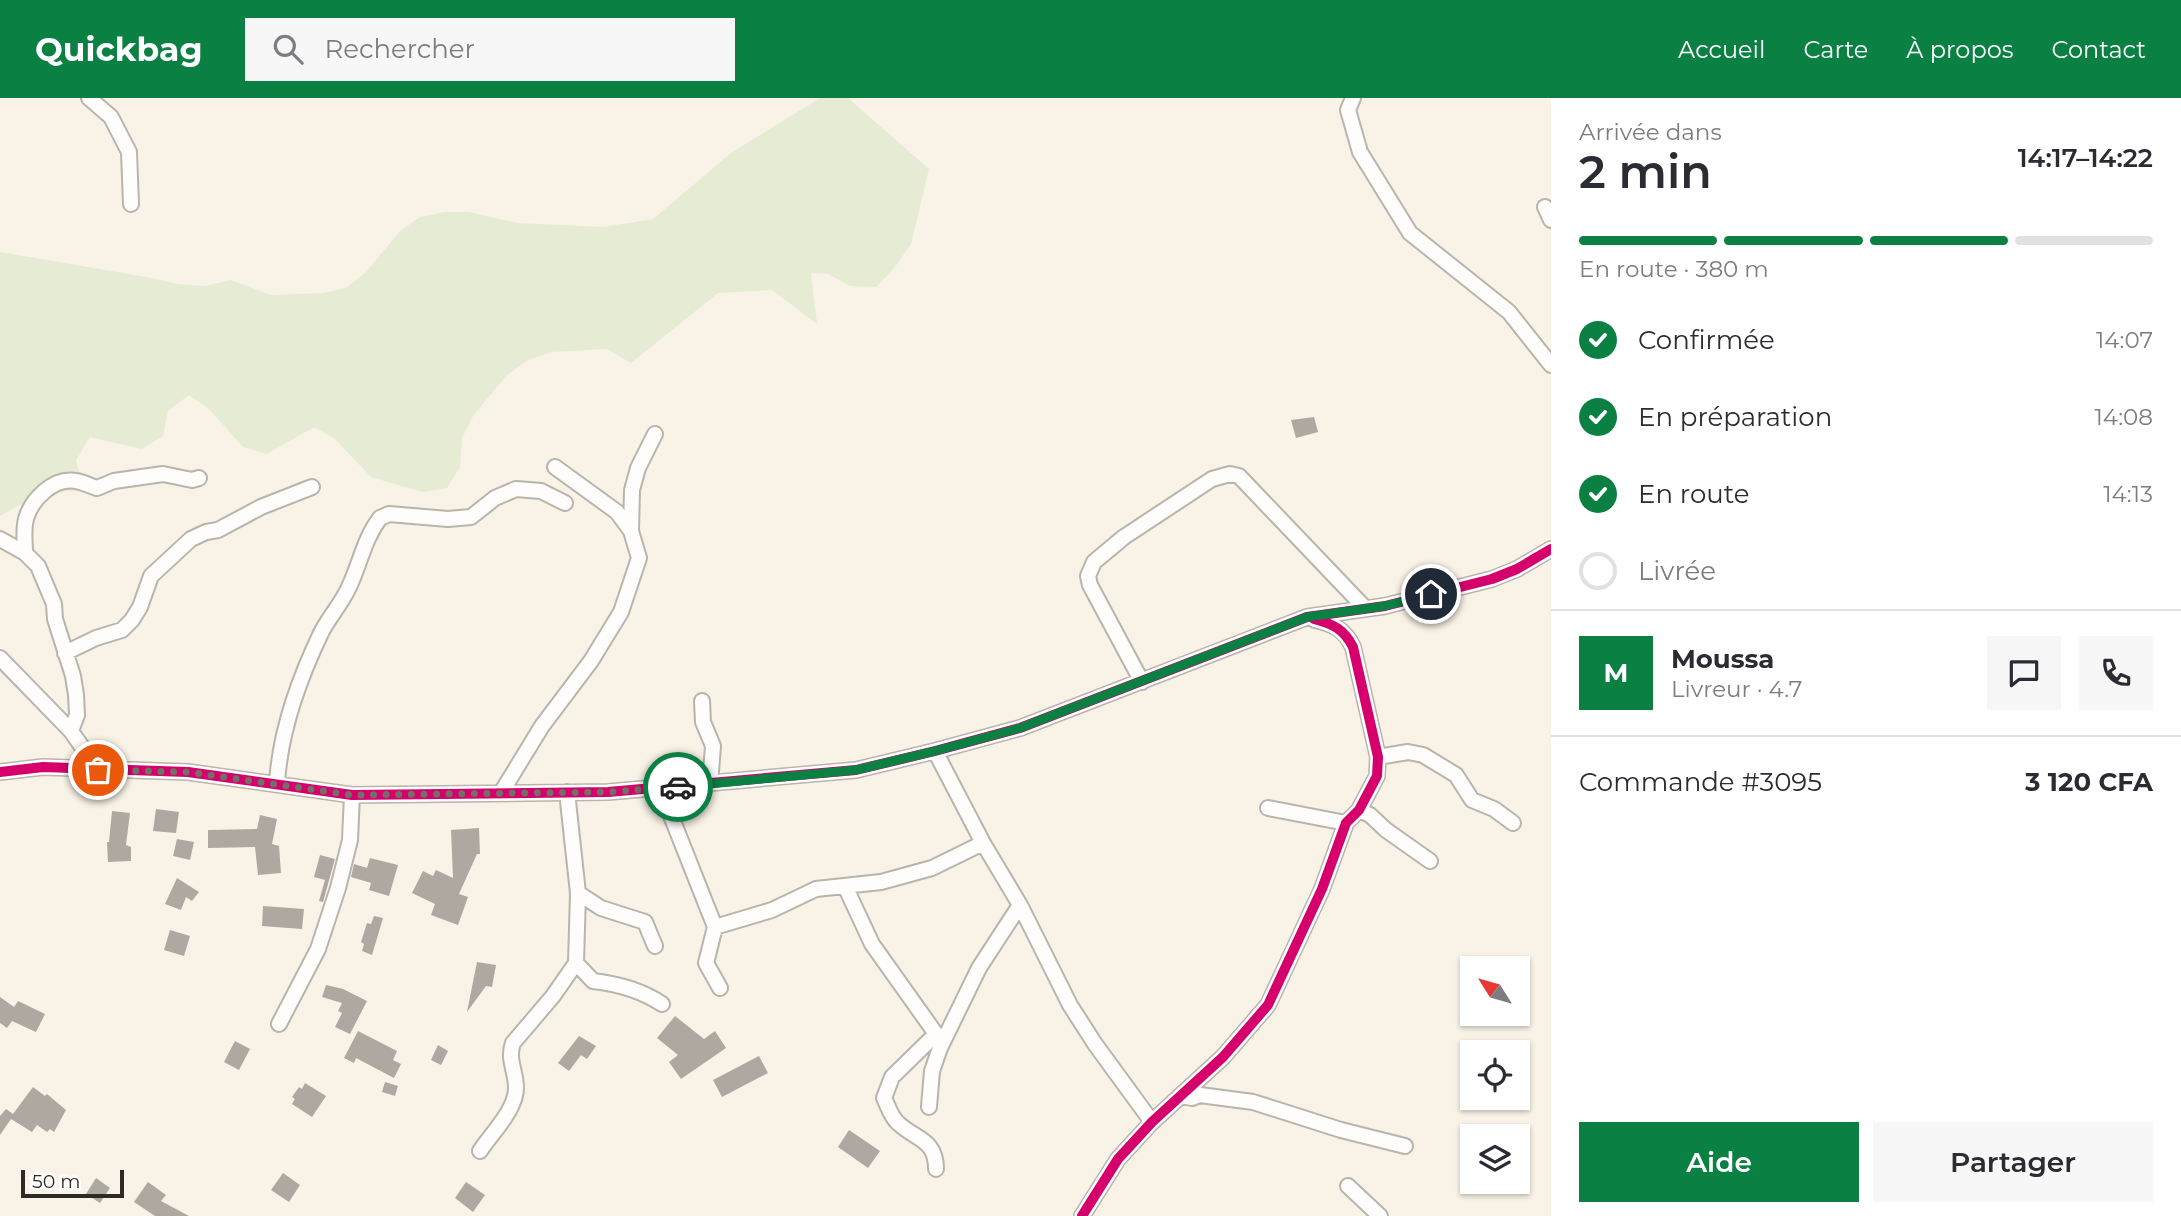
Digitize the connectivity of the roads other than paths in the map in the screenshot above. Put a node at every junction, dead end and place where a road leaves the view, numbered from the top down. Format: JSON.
{"nodes":[{"id":1,"x":89,"y":98,"type":"edge"},
{"id":2,"x":1353,"y":98,"type":"edge"},
{"id":3,"x":131,"y":204,"type":"dead end"},
{"id":4,"x":1551,"y":365,"type":"edge"},
{"id":5,"x":655,"y":434,"type":"dead end"},
{"id":6,"x":555,"y":467,"type":"dead end"},
{"id":7,"x":199,"y":478,"type":"dead end"},
{"id":8,"x":312,"y":487,"type":"dead end"},
{"id":9,"x":565,"y":503,"type":"dead end"},
{"id":10,"x":631,"y":531,"type":"junction"},
{"id":11,"x":0,"y":539,"type":"edge"},
{"id":12,"x":1551,"y":550,"type":"edge"},
{"id":13,"x":25,"y":553,"type":"junction"},
{"id":14,"x":1366,"y":609,"type":"junction"},
{"id":15,"x":1307,"y":617,"type":"junction"},
{"id":16,"x":65,"y":653,"type":"junction"},
{"id":17,"x":0,"y":657,"type":"edge"},
{"id":18,"x":1142,"y":682,"type":"junction"},
{"id":19,"x":702,"y":701,"type":"dead end"},
{"id":20,"x":71,"y":731,"type":"junction"},
{"id":21,"x":935,"y":751,"type":"junction"},
{"id":22,"x":1378,"y":757,"type":"junction"},
{"id":23,"x":98,"y":770,"type":"junction"},
{"id":24,"x":0,"y":772,"type":"edge"},
{"id":25,"x":277,"y":783,"type":"junction"},
{"id":26,"x":710,"y":784,"type":"junction"},
{"id":27,"x":660,"y":788,"type":"junction"},
{"id":28,"x":567,"y":792,"type":"junction"},
{"id":29,"x":501,"y":793,"type":"junction"},
{"id":30,"x":352,"y":795,"type":"junction"},
{"id":31,"x":1268,"y":808,"type":"dead end"},
{"id":32,"x":1359,"y":810,"type":"junction"},
{"id":33,"x":1346,"y":823,"type":"junction"},
{"id":34,"x":1513,"y":823,"type":"dead end"},
{"id":35,"x":983,"y":843,"type":"junction"},
{"id":36,"x":1430,"y":861,"type":"dead end"},
{"id":37,"x":845,"y":886,"type":"junction"},
{"id":38,"x":578,"y":893,"type":"junction"},
{"id":39,"x":1020,"y":905,"type":"junction"},
{"id":40,"x":715,"y":927,"type":"junction"},
{"id":41,"x":655,"y":946,"type":"dead end"},
{"id":42,"x":576,"y":963,"type":"junction"},
{"id":43,"x":720,"y":988,"type":"dead end"},
{"id":44,"x":662,"y":1004,"type":"dead end"},
{"id":45,"x":279,"y":1024,"type":"dead end"},
{"id":46,"x":1181,"y":1096,"type":"junction"},
{"id":47,"x":929,"y":1107,"type":"dead end"},
{"id":48,"x":1152,"y":1122,"type":"junction"},
{"id":49,"x":1405,"y":1146,"type":"dead end"},
{"id":50,"x":480,"y":1151,"type":"dead end"},
{"id":51,"x":936,"y":1170,"type":"dead end"},
{"id":52,"x":1348,"y":1186,"type":"dead end"},
{"id":53,"x":1082,"y":1216,"type":"edge"},
{"id":54,"x":1380,"y":1216,"type":"edge"}],
"edges":[{"from":1,"to":3,"type":"street"},
{"from":2,"to":4,"type":"street"},
{"from":5,"to":10,"type":"street"},
{"from":6,"to":10,"type":"street"},
{"from":7,"to":13,"type":"street"},
{"from":8,"to":16,"type":"street"},
{"from":9,"to":25,"type":"street"},
{"from":10,"to":29,"type":"street"},
{"from":11,"to":13,"type":"street"},
{"from":12,"to":14,"type":"street"},
{"from":13,"to":16,"type":"street"},
{"from":14,"to":15,"type":"street"},
{"from":14,"to":18,"type":"street"},
{"from":15,"to":18,"type":"street"},
{"from":15,"to":22,"type":"street"},
{"from":16,"to":20,"type":"street"},
{"from":17,"to":20,"type":"street"},
{"from":18,"to":21,"type":"street"},
{"from":19,"to":26,"type":"street"},
{"from":20,"to":23,"type":"street"},
{"from":21,"to":26,"type":"street"},
{"from":21,"to":35,"type":"street"},
{"from":22,"to":32,"type":"street"},
{"from":22,"to":34,"type":"street"},
{"from":23,"to":24,"type":"street"},
{"from":23,"to":25,"type":"street"},
{"from":25,"to":30,"type":"street"},
{"from":26,"to":27,"type":"street"},
{"from":27,"to":28,"type":"street"},
{"from":27,"to":40,"type":"street"},
{"from":28,"to":29,"type":"street"},
{"from":28,"to":38,"type":"street"},
{"from":29,"to":30,"type":"street"},
{"from":30,"to":45,"type":"street"},
{"from":31,"to":33,"type":"street"},
{"from":32,"to":33,"type":"street"},
{"from":32,"to":36,"type":"street"},
{"from":33,"to":46,"type":"street"},
{"from":35,"to":37,"type":"street"},
{"from":35,"to":39,"type":"street"},
{"from":37,"to":40,"type":"street"},
{"from":37,"to":51,"type":"street"},
{"from":38,"to":41,"type":"street"},
{"from":38,"to":42,"type":"street"},
{"from":39,"to":47,"type":"street"},
{"from":39,"to":48,"type":"street"},
{"from":40,"to":43,"type":"street"},
{"from":42,"to":44,"type":"street"},
{"from":42,"to":50,"type":"street"},
{"from":46,"to":48,"type":"street"},
{"from":46,"to":49,"type":"street"},
{"from":48,"to":53,"type":"street"},
{"from":52,"to":54,"type":"street"}]}
